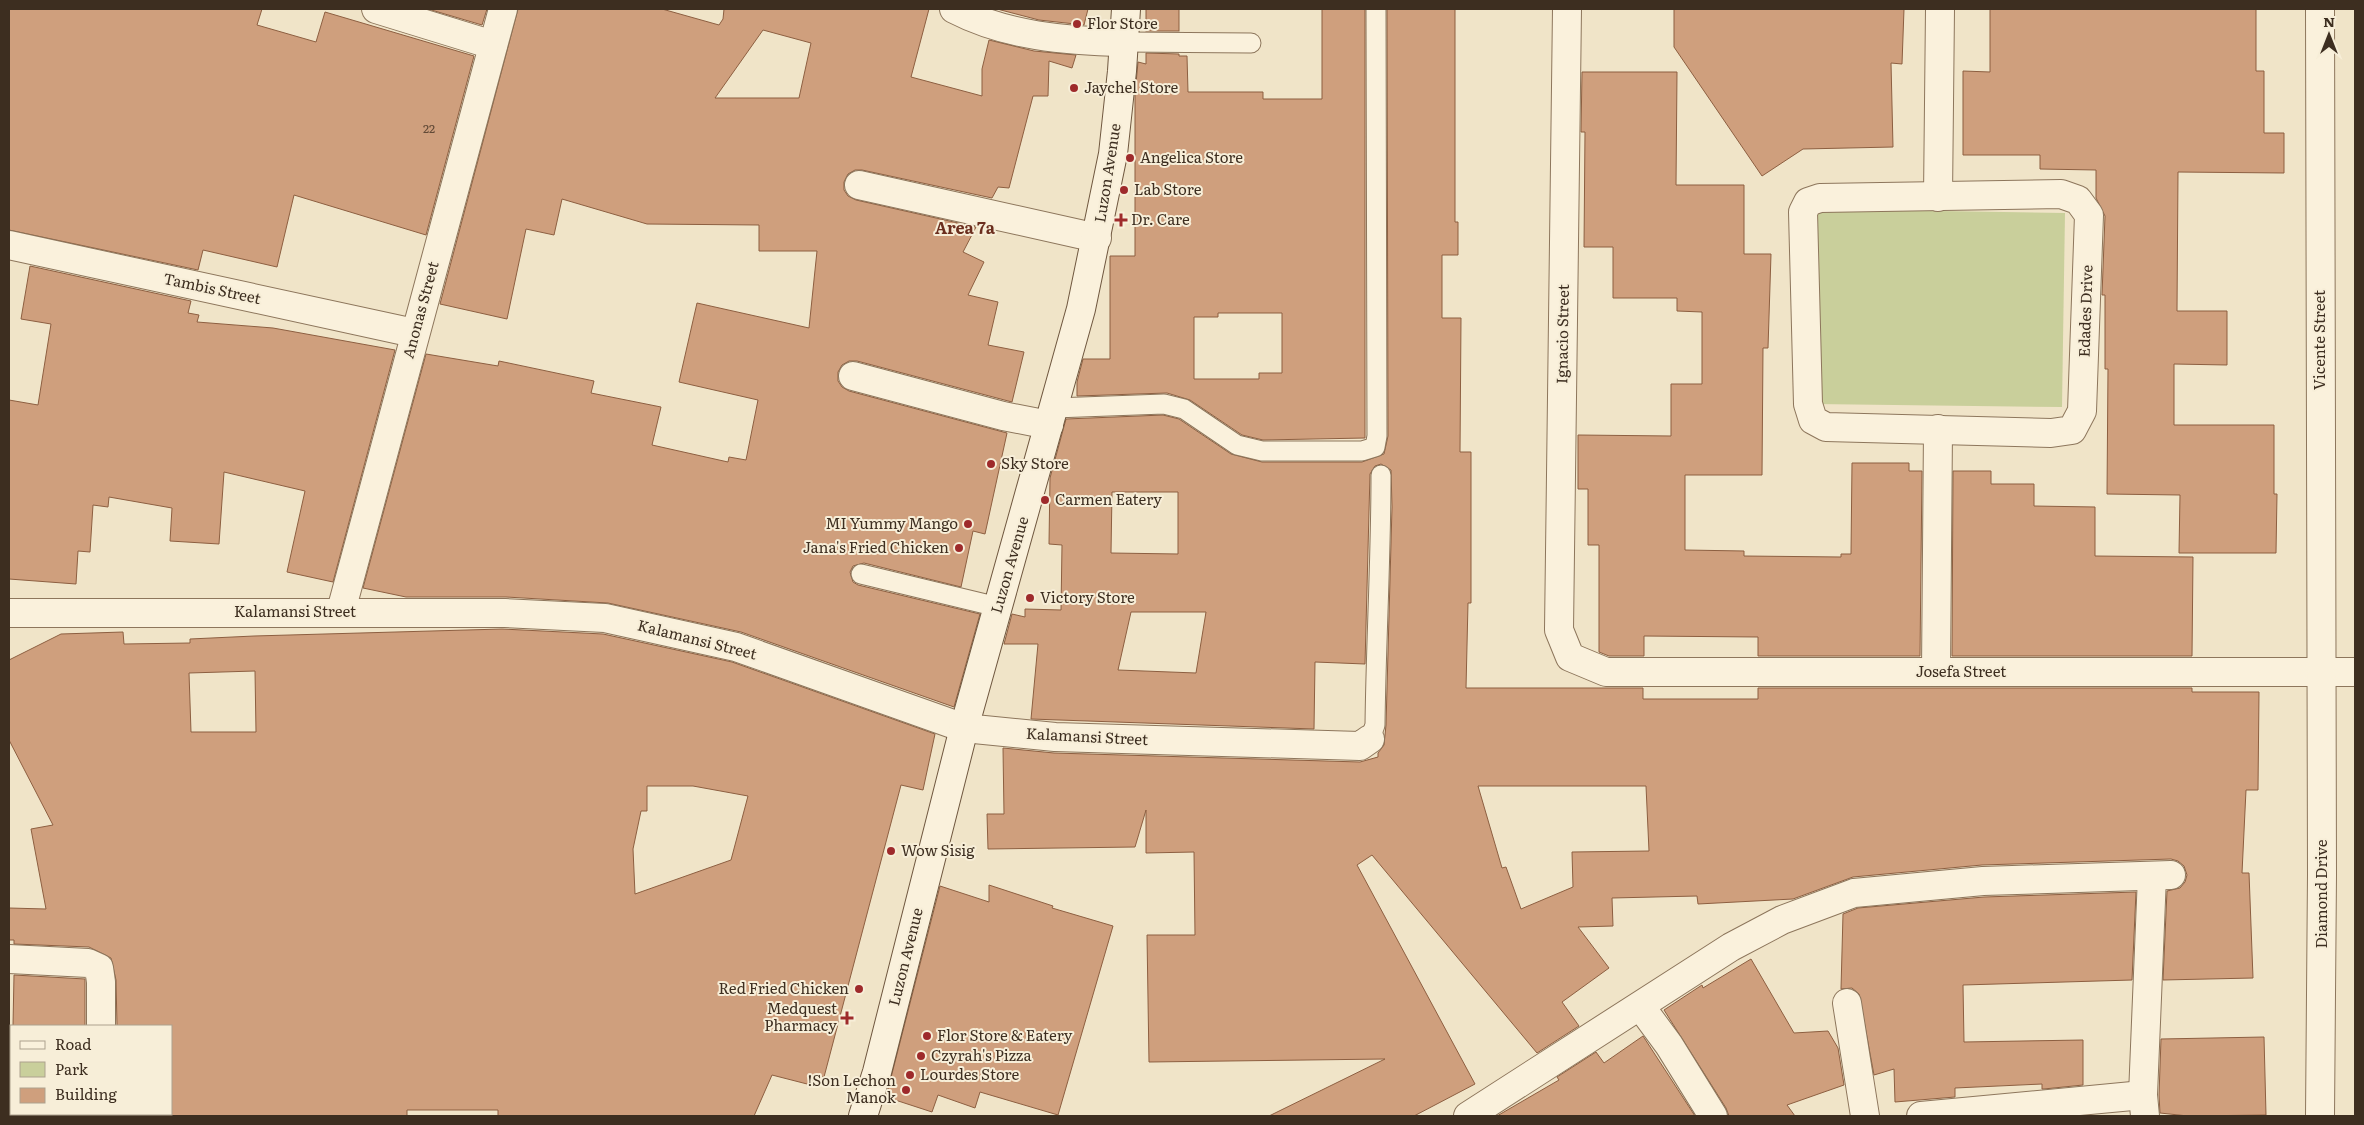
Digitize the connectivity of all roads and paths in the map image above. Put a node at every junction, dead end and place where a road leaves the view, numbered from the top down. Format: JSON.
{"nodes":[{"id":1,"x":376,"y":9,"type":"edge"},
{"id":2,"x":503,"y":9,"type":"edge"},
{"id":3,"x":954,"y":9,"type":"edge"},
{"id":4,"x":1126,"y":9,"type":"edge"},
{"id":5,"x":1376,"y":9,"type":"edge"},
{"id":6,"x":1567,"y":9,"type":"edge"},
{"id":7,"x":1940,"y":9,"type":"edge"},
{"id":8,"x":2320,"y":9,"type":"edge"},
{"id":9,"x":1124,"y":42,"type":"junction"},
{"id":10,"x":1251,"y":43,"type":"dead end"},
{"id":11,"x":493,"y":44,"type":"junction"},
{"id":12,"x":859,"y":185,"type":"dead end"},
{"id":13,"x":1938,"y":197,"type":"junction"},
{"id":14,"x":1097,"y":238,"type":"junction"},
{"id":15,"x":9,"y":245,"type":"edge"},
{"id":16,"x":414,"y":333,"type":"junction"},
{"id":17,"x":853,"y":376,"type":"dead end"},
{"id":18,"x":1051,"y":417,"type":"junction"},
{"id":19,"x":1938,"y":428,"type":"junction"},
{"id":20,"x":1381,"y":475,"type":"dead end"},
{"id":21,"x":861,"y":574,"type":"dead end"},
{"id":22,"x":998,"y":607,"type":"junction"},
{"id":23,"x":342,"y":611,"type":"junction"},
{"id":24,"x":9,"y":613,"type":"edge"},
{"id":25,"x":1570,"y":657,"type":"joint"},
{"id":26,"x":1936,"y":672,"type":"junction"},
{"id":27,"x":2321,"y":672,"type":"junction"},
{"id":28,"x":2355,"y":672,"type":"edge"},
{"id":29,"x":964,"y":728,"type":"junction"},
{"id":30,"x":1370,"y":739,"type":"joint"},
{"id":31,"x":9,"y":959,"type":"edge"},
{"id":32,"x":1847,"y":1002,"type":"dead end"},
{"id":33,"x":1641,"y":1007,"type":"junction"},
{"id":34,"x":101,"y":1025,"type":"edge"},
{"id":35,"x":2144,"y":1106,"type":"edge"},
{"id":36,"x":862,"y":1116,"type":"edge"},
{"id":37,"x":1468,"y":1116,"type":"edge"},
{"id":38,"x":1713,"y":1116,"type":"edge"},
{"id":39,"x":1865,"y":1116,"type":"edge"},
{"id":40,"x":1921,"y":1116,"type":"edge"},
{"id":41,"x":2320,"y":1116,"type":"edge"}],
"edges":[{"from":1,"to":11,"type":"street"},
{"from":2,"to":11,"type":"street","name":"Anonas Street"},
{"from":3,"to":9,"type":"street"},
{"from":4,"to":9,"type":"street","name":"Luzon Avenue"},
{"from":5,"to":18,"type":"lane"},
{"from":6,"to":25,"type":"street","name":"Ignacio Street"},
{"from":7,"to":13,"type":"street"},
{"from":8,"to":27,"type":"street","name":"Vicente Street"},
{"from":9,"to":10,"type":"lane"},
{"from":9,"to":14,"type":"street","name":"Luzon Avenue"},
{"from":11,"to":16,"type":"street","name":"Anonas Street"},
{"from":12,"to":14,"type":"street"},
{"from":13,"to":19,"type":"street","name":"Edades Drive"},
{"from":13,"to":19,"type":"street","name":"Edades Drive"},
{"from":14,"to":18,"type":"street","name":"Luzon Avenue"},
{"from":15,"to":16,"type":"street","name":"Tambis Street"},
{"from":16,"to":23,"type":"street","name":"Anonas Street"},
{"from":17,"to":18,"type":"street"},
{"from":18,"to":22,"type":"street","name":"Luzon Avenue"},
{"from":19,"to":26,"type":"street"},
{"from":20,"to":30,"type":"lane"},
{"from":21,"to":22,"type":"lane"},
{"from":22,"to":29,"type":"street","name":"Luzon Avenue"},
{"from":23,"to":24,"type":"street","name":"Kalamansi Street"},
{"from":23,"to":29,"type":"street","name":"Kalamansi Street"},
{"from":25,"to":26,"type":"street","name":"Josefa Street"},
{"from":26,"to":27,"type":"street","name":"Josefa Street"},
{"from":27,"to":28,"type":"street","name":"Josefa Street"},
{"from":27,"to":41,"type":"street","name":"Diamond Drive"},
{"from":29,"to":30,"type":"street","name":"Kalamansi Street"},
{"from":29,"to":36,"type":"street","name":"Luzon Avenue"},
{"from":31,"to":34,"type":"street"},
{"from":32,"to":39,"type":"street"},
{"from":33,"to":35,"type":"street"},
{"from":33,"to":37,"type":"street"},
{"from":33,"to":38,"type":"street"},
{"from":35,"to":40,"type":"street"}]}
